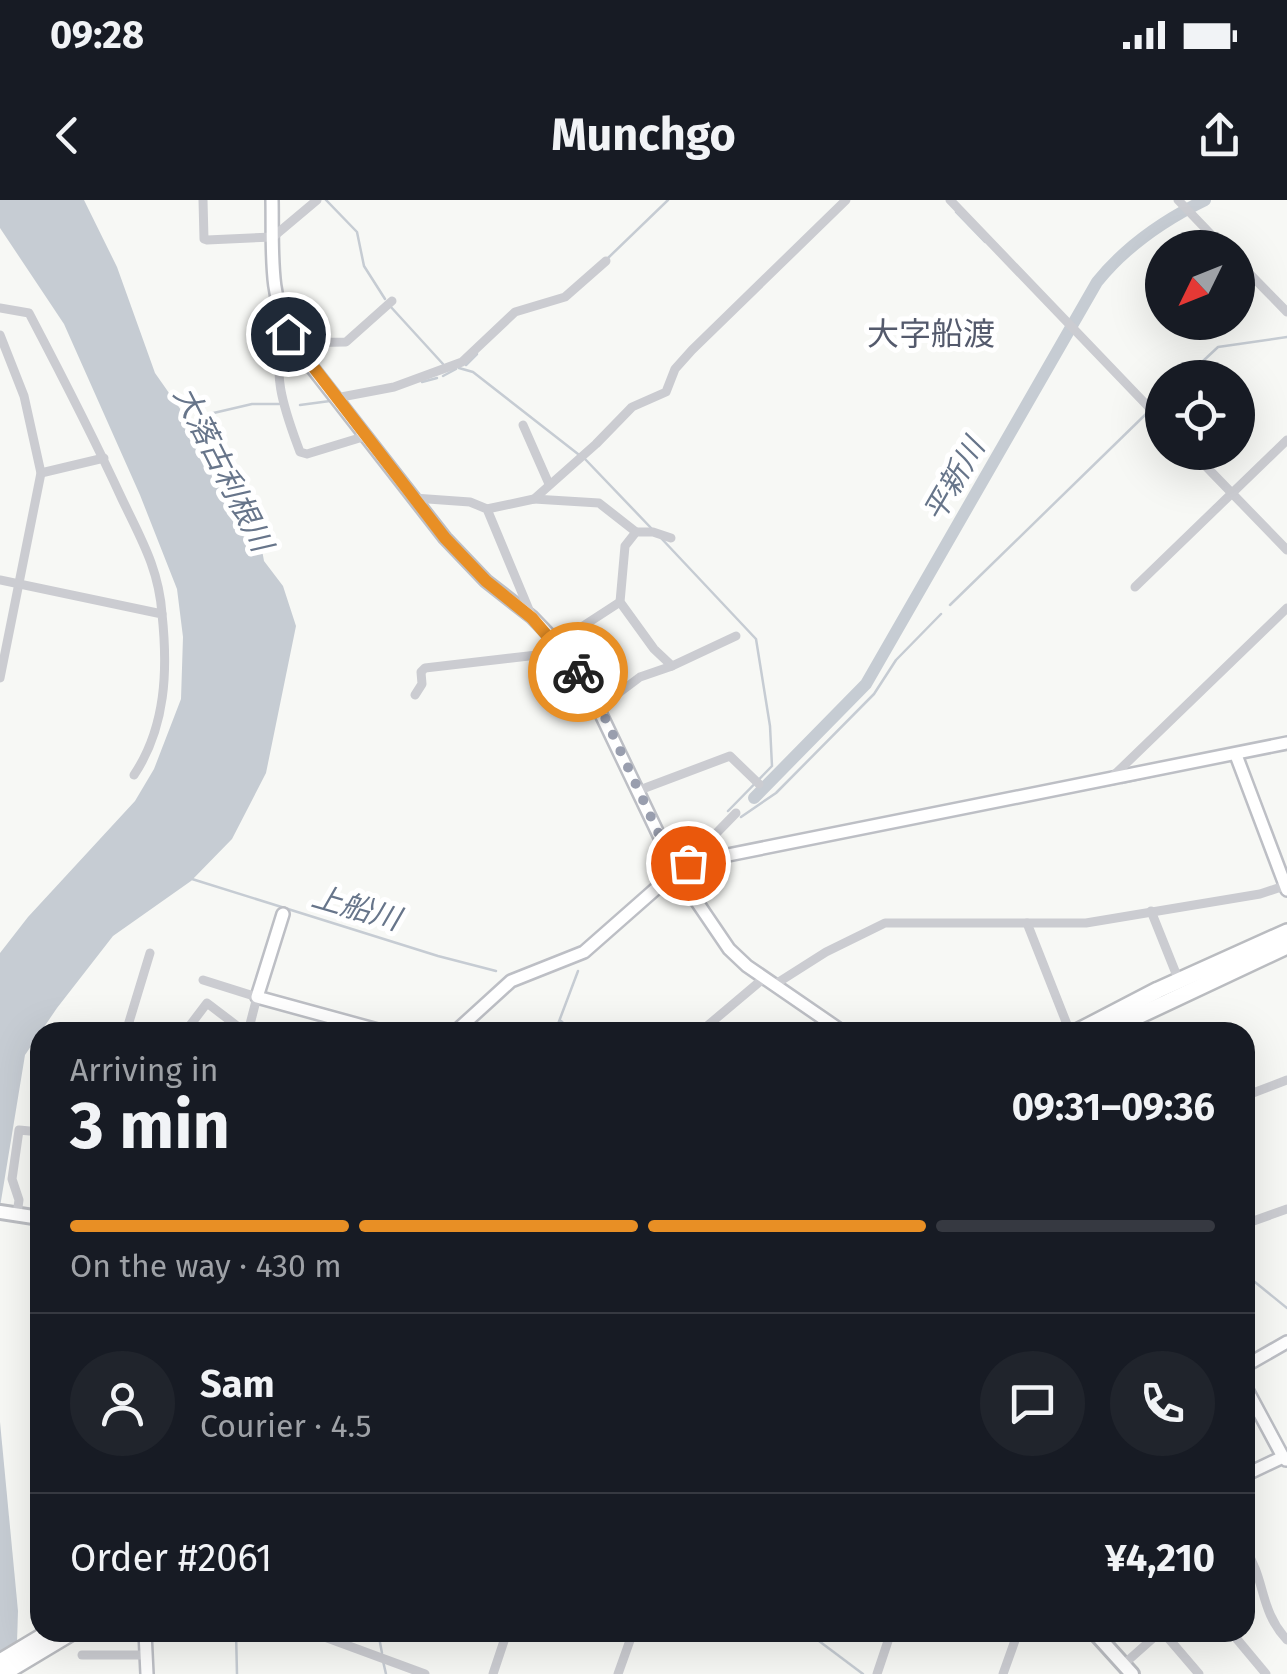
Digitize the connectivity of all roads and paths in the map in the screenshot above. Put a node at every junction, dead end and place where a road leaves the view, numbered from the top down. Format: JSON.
{"nodes":[{"id":1,"x":203,"y":200,"type":"edge"},
{"id":2,"x":272,"y":200,"type":"edge"},
{"id":3,"x":317,"y":200,"type":"edge"},
{"id":4,"x":846,"y":200,"type":"edge"},
{"id":5,"x":950,"y":200,"type":"edge"},
{"id":6,"x":1183,"y":201,"type":"edge"},
{"id":7,"x":1208,"y":230,"type":"edge"},
{"id":8,"x":273,"y":237,"type":"junction"},
{"id":9,"x":606,"y":261,"type":"dead end"},
{"id":10,"x":1255,"y":279,"type":"edge"},
{"id":11,"x":392,"y":302,"type":"dead end"},
{"id":12,"x":0,"y":308,"type":"edge"},
{"id":13,"x":1287,"y":312,"type":"edge"},
{"id":14,"x":0,"y":334,"type":"edge"},
{"id":15,"x":291,"y":338,"type":"junction"},
{"id":16,"x":336,"y":398,"type":"junction"},
{"id":17,"x":1145,"y":403,"type":"edge"},
{"id":18,"x":523,"y":425,"type":"dead end"},
{"id":19,"x":366,"y":436,"type":"junction"},
{"id":20,"x":1287,"y":440,"type":"edge"},
{"id":21,"x":104,"y":458,"type":"junction"},
{"id":22,"x":1209,"y":470,"type":"edge"},
{"id":23,"x":41,"y":472,"type":"junction"},
{"id":24,"x":550,"y":484,"type":"junction"},
{"id":25,"x":1231,"y":493,"type":"junction"},
{"id":26,"x":414,"y":498,"type":"junction"},
{"id":27,"x":534,"y":499,"type":"junction"},
{"id":28,"x":487,"y":509,"type":"junction"},
{"id":29,"x":636,"y":532,"type":"junction"},
{"id":30,"x":671,"y":538,"type":"dead end"},
{"id":31,"x":1287,"y":550,"type":"edge"},
{"id":32,"x":0,"y":580,"type":"edge"},
{"id":33,"x":18,"y":583,"type":"junction"},
{"id":34,"x":1135,"y":587,"type":"dead end"},
{"id":35,"x":620,"y":602,"type":"junction"},
{"id":36,"x":1287,"y":608,"type":"edge"},
{"id":37,"x":162,"y":614,"type":"junction"},
{"id":38,"x":532,"y":618,"type":"junction"},
{"id":39,"x":736,"y":636,"type":"dead end"},
{"id":40,"x":560,"y":648,"type":"junction"},
{"id":41,"x":672,"y":666,"type":"junction"},
{"id":42,"x":0,"y":678,"type":"edge"},
{"id":43,"x":416,"y":695,"type":"dead end"},
{"id":44,"x":600,"y":707,"type":"junction"},
{"id":45,"x":1287,"y":744,"type":"edge"},
{"id":46,"x":1237,"y":759,"type":"junction"},
{"id":47,"x":134,"y":775,"type":"dead end"},
{"id":48,"x":1108,"y":781,"type":"junction"},
{"id":49,"x":759,"y":784,"type":"dead end"},
{"id":50,"x":637,"y":791,"type":"junction"},
{"id":51,"x":736,"y":813,"type":"dead end"},
{"id":52,"x":702,"y":860,"type":"junction"},
{"id":53,"x":676,"y":871,"type":"junction"},
{"id":54,"x":1286,"y":887,"type":"edge"},
{"id":55,"x":1151,"y":912,"type":"junction"},
{"id":56,"x":283,"y":914,"type":"dead end"},
{"id":57,"x":1027,"y":923,"type":"junction"},
{"id":58,"x":1287,"y":932,"type":"edge"},
{"id":59,"x":1287,"y":946,"type":"edge"},
{"id":60,"x":150,"y":953,"type":"dead end"},
{"id":61,"x":203,"y":980,"type":"dead end"},
{"id":62,"x":1179,"y":981,"type":"junction"},
{"id":63,"x":769,"y":982,"type":"junction"},
{"id":64,"x":257,"y":997,"type":"junction"},
{"id":65,"x":129,"y":1022,"type":"edge"},
{"id":66,"x":192,"y":1022,"type":"edge"},
{"id":67,"x":233,"y":1022,"type":"edge"},
{"id":68,"x":249,"y":1022,"type":"edge"},
{"id":69,"x":348,"y":1022,"type":"edge"},
{"id":70,"x":466,"y":1022,"type":"edge"},
{"id":71,"x":714,"y":1022,"type":"edge"},
{"id":72,"x":828,"y":1022,"type":"edge"},
{"id":73,"x":1069,"y":1022,"type":"edge"},
{"id":74,"x":1094,"y":1022,"type":"edge"},
{"id":75,"x":1125,"y":1022,"type":"edge"},
{"id":76,"x":1287,"y":1080,"type":"edge"},
{"id":77,"x":1255,"y":1092,"type":"edge"},
{"id":78,"x":30,"y":1131,"type":"edge"},
{"id":79,"x":1287,"y":1209,"type":"edge"},
{"id":80,"x":0,"y":1212,"type":"edge"},
{"id":81,"x":17,"y":1214,"type":"junction"},
{"id":82,"x":30,"y":1216,"type":"edge"},
{"id":83,"x":1255,"y":1220,"type":"edge"},
{"id":84,"x":1287,"y":1342,"type":"edge"},
{"id":85,"x":1255,"y":1360,"type":"edge"},
{"id":86,"x":1255,"y":1401,"type":"edge"},
{"id":87,"x":1281,"y":1440,"type":"edge"},
{"id":88,"x":1285,"y":1459,"type":"edge"},
{"id":89,"x":1255,"y":1470,"type":"edge"},
{"id":90,"x":1255,"y":1563,"type":"edge"},
{"id":91,"x":1285,"y":1632,"type":"edge"},
{"id":92,"x":40,"y":1642,"type":"edge"},
{"id":93,"x":42,"y":1642,"type":"edge"},
{"id":94,"x":145,"y":1642,"type":"edge"},
{"id":95,"x":337,"y":1642,"type":"edge"},
{"id":96,"x":503,"y":1642,"type":"edge"},
{"id":97,"x":629,"y":1642,"type":"edge"},
{"id":98,"x":888,"y":1642,"type":"edge"},
{"id":99,"x":1014,"y":1642,"type":"edge"},
{"id":100,"x":1104,"y":1642,"type":"edge"},
{"id":101,"x":1153,"y":1642,"type":"edge"},
{"id":102,"x":1171,"y":1642,"type":"edge"},
{"id":103,"x":1239,"y":1642,"type":"edge"},
{"id":104,"x":82,"y":1654,"type":"dead end"},
{"id":105,"x":146,"y":1655,"type":"junction"},
{"id":106,"x":0,"y":1662,"type":"edge"},
{"id":107,"x":1128,"y":1671,"type":"edge"},
{"id":108,"x":2,"y":1674,"type":"edge"},
{"id":109,"x":146,"y":1674,"type":"edge"},
{"id":110,"x":425,"y":1674,"type":"edge"},
{"id":111,"x":492,"y":1674,"type":"edge"},
{"id":112,"x":618,"y":1674,"type":"edge"},
{"id":113,"x":877,"y":1674,"type":"edge"},
{"id":114,"x":1003,"y":1674,"type":"edge"},
{"id":115,"x":1199,"y":1674,"type":"edge"},
{"id":116,"x":1266,"y":1674,"type":"edge"}],
"edges":[{"from":1,"to":8,"type":"street"},
{"from":2,"to":8,"type":"street"},
{"from":3,"to":8,"type":"street"},
{"from":4,"to":24,"type":"street"},
{"from":5,"to":17,"type":"street"},
{"from":6,"to":7,"type":"street"},
{"from":8,"to":15,"type":"street"},
{"from":9,"to":16,"type":"street"},
{"from":10,"to":13,"type":"street"},
{"from":11,"to":15,"type":"street"},
{"from":12,"to":21,"type":"street"},
{"from":14,"to":23,"type":"street"},
{"from":15,"to":16,"type":"street"},
{"from":15,"to":19,"type":"street"},
{"from":16,"to":19,"type":"street"},
{"from":18,"to":24,"type":"street"},
{"from":19,"to":26,"type":"street"},
{"from":20,"to":25,"type":"street"},
{"from":21,"to":23,"type":"street"},
{"from":21,"to":37,"type":"street"},
{"from":22,"to":25,"type":"street"},
{"from":23,"to":33,"type":"street"},
{"from":24,"to":27,"type":"street"},
{"from":25,"to":31,"type":"street"},
{"from":25,"to":34,"type":"street"},
{"from":26,"to":28,"type":"street"},
{"from":26,"to":38,"type":"street"},
{"from":27,"to":28,"type":"street"},
{"from":27,"to":29,"type":"street"},
{"from":28,"to":38,"type":"street"},
{"from":29,"to":30,"type":"street"},
{"from":29,"to":35,"type":"street"},
{"from":32,"to":33,"type":"street"},
{"from":33,"to":37,"type":"street"},
{"from":33,"to":42,"type":"street"},
{"from":35,"to":40,"type":"street"},
{"from":35,"to":41,"type":"street"},
{"from":36,"to":48,"type":"street"},
{"from":37,"to":47,"type":"street"},
{"from":38,"to":40,"type":"street"},
{"from":39,"to":41,"type":"street"},
{"from":40,"to":43,"type":"street"},
{"from":40,"to":44,"type":"street"},
{"from":41,"to":44,"type":"street"},
{"from":44,"to":50,"type":"street"},
{"from":45,"to":46,"type":"street"},
{"from":46,"to":48,"type":"street"},
{"from":46,"to":54,"type":"street"},
{"from":48,"to":52,"type":"street"},
{"from":49,"to":50,"type":"street"},
{"from":50,"to":53,"type":"street"},
{"from":51,"to":52,"type":"street"},
{"from":52,"to":53,"type":"street"},
{"from":53,"to":63,"type":"street"},
{"from":53,"to":70,"type":"street"},
{"from":54,"to":55,"type":"street"},
{"from":55,"to":57,"type":"street"},
{"from":55,"to":62,"type":"street"},
{"from":56,"to":64,"type":"street"},
{"from":57,"to":63,"type":"street"},
{"from":57,"to":73,"type":"street"},
{"from":58,"to":62,"type":"highway"},
{"from":59,"to":75,"type":"highway"},
{"from":60,"to":65,"type":"street"},
{"from":61,"to":64,"type":"street"},
{"from":62,"to":74,"type":"highway"},
{"from":63,"to":71,"type":"street"},
{"from":63,"to":72,"type":"street"},
{"from":64,"to":68,"type":"street"},
{"from":64,"to":69,"type":"street"},
{"from":66,"to":67,"type":"street"},
{"from":76,"to":77,"type":"street"},
{"from":78,"to":81,"type":"street"},
{"from":79,"to":83,"type":"street"},
{"from":80,"to":81,"type":"main road"},
{"from":81,"to":82,"type":"main road"},
{"from":84,"to":85,"type":"street"},
{"from":86,"to":87,"type":"street"},
{"from":87,"to":88,"type":"street"},
{"from":88,"to":89,"type":"street"},
{"from":90,"to":91,"type":"street"},
{"from":92,"to":106,"type":"highway"},
{"from":93,"to":108,"type":"highway"},
{"from":94,"to":105,"type":"street"},
{"from":95,"to":110,"type":"street"},
{"from":96,"to":111,"type":"street"},
{"from":97,"to":112,"type":"street"},
{"from":98,"to":113,"type":"street"},
{"from":99,"to":114,"type":"street"},
{"from":100,"to":107,"type":"main road"},
{"from":101,"to":107,"type":"street"},
{"from":102,"to":115,"type":"street"},
{"from":103,"to":116,"type":"street"},
{"from":104,"to":105,"type":"street"},
{"from":105,"to":109,"type":"street"}]}
